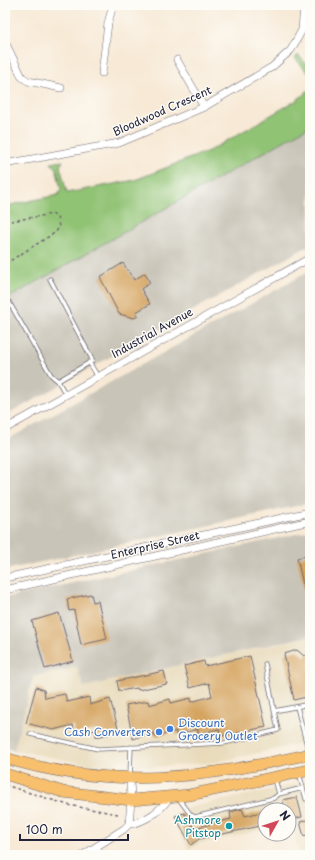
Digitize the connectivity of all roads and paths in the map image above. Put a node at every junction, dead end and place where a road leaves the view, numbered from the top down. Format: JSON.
{"nodes":[{"id":1,"x":113,"y":5,"type":"edge"},
{"id":2,"x":304,"y":5,"type":"edge"},
{"id":3,"x":5,"y":42,"type":"edge"},
{"id":4,"x":177,"y":60,"type":"dead end"},
{"id":5,"x":102,"y":73,"type":"dead end"},
{"id":6,"x":61,"y":88,"type":"dead end"},
{"id":7,"x":204,"y":107,"type":"junction"},
{"id":8,"x":5,"y":164,"type":"edge"},
{"id":9,"x":5,"y":222,"type":"edge"},
{"id":10,"x":310,"y":258,"type":"edge"},
{"id":11,"x":5,"y":264,"type":"edge"},
{"id":12,"x":50,"y":279,"type":"dead end"},
{"id":13,"x":9,"y":302,"type":"dead end"},
{"id":14,"x":89,"y":362,"type":"junction"},
{"id":15,"x":98,"y":377,"type":"junction"},
{"id":16,"x":58,"y":381,"type":"junction"},
{"id":17,"x":66,"y":394,"type":"junction"},
{"id":18,"x":5,"y":429,"type":"edge"},
{"id":19,"x":310,"y":512,"type":"edge"},
{"id":20,"x":310,"y":521,"type":"edge"},
{"id":21,"x":5,"y":578,"type":"edge"},
{"id":22,"x":5,"y":590,"type":"edge"},
{"id":23,"x":265,"y":664,"type":"dead end"},
{"id":24,"x":310,"y":704,"type":"edge"},
{"id":25,"x":297,"y":706,"type":"junction"},
{"id":26,"x":274,"y":711,"type":"junction"},
{"id":27,"x":30,"y":734,"type":"dead end"},
{"id":28,"x":131,"y":747,"type":"junction"},
{"id":29,"x":310,"y":754,"type":"edge"},
{"id":30,"x":5,"y":758,"type":"edge"},
{"id":31,"x":310,"y":770,"type":"edge"},
{"id":32,"x":299,"y":772,"type":"junction"},
{"id":33,"x":5,"y":774,"type":"edge"},
{"id":34,"x":275,"y":777,"type":"junction"},
{"id":35,"x":130,"y":778,"type":"junction"},
{"id":36,"x":303,"y":788,"type":"junction"},
{"id":37,"x":279,"y":794,"type":"junction"},
{"id":38,"x":174,"y":796,"type":"junction"},
{"id":39,"x":310,"y":798,"type":"edge"},
{"id":40,"x":131,"y":800,"type":"junction"},
{"id":41,"x":129,"y":824,"type":"junction"},
{"id":42,"x":96,"y":847,"type":"junction"},
{"id":43,"x":83,"y":855,"type":"edge"},
{"id":44,"x":100,"y":855,"type":"edge"}],
"edges":[{"from":1,"to":5,"type":"street"},
{"from":2,"to":7,"type":"street","name":"Bloodwood Crescent"},
{"from":3,"to":6,"type":"street"},
{"from":4,"to":7,"type":"street"},
{"from":7,"to":8,"type":"street","name":"Bloodwood Crescent"},
{"from":9,"to":11,"type":"path"},
{"from":10,"to":15,"type":"street","name":"Industrial Avenue"},
{"from":12,"to":14,"type":"lane"},
{"from":13,"to":16,"type":"lane"},
{"from":14,"to":15,"type":"lane"},
{"from":14,"to":16,"type":"lane"},
{"from":15,"to":17,"type":"street","name":"Industrial Avenue"},
{"from":16,"to":17,"type":"lane"},
{"from":17,"to":18,"type":"street","name":"Industrial Avenue"},
{"from":19,"to":21,"type":"street","name":"Enterprise Street"},
{"from":20,"to":22,"type":"street","name":"Enterprise Street"},
{"from":23,"to":26,"type":"lane"},
{"from":24,"to":25,"type":"lane"},
{"from":25,"to":26,"type":"lane"},
{"from":25,"to":29,"type":"lane"},
{"from":26,"to":28,"type":"lane"},
{"from":27,"to":28,"type":"lane"},
{"from":28,"to":35,"type":"lane"},
{"from":29,"to":35,"type":"main road"},
{"from":30,"to":35,"type":"main road"},
{"from":31,"to":32,"type":"main road"},
{"from":32,"to":34,"type":"main road"},
{"from":32,"to":36,"type":"lane"},
{"from":33,"to":40,"type":"main road"},
{"from":34,"to":37,"type":"lane"},
{"from":34,"to":38,"type":"main road"},
{"from":35,"to":40,"type":"street"},
{"from":36,"to":37,"type":"lane"},
{"from":36,"to":39,"type":"lane"},
{"from":37,"to":38,"type":"lane"},
{"from":38,"to":40,"type":"main road"},
{"from":38,"to":41,"type":"street"},
{"from":40,"to":41,"type":"street"},
{"from":41,"to":42,"type":"street"},
{"from":42,"to":43,"type":"street"},
{"from":42,"to":44,"type":"street"}]}
